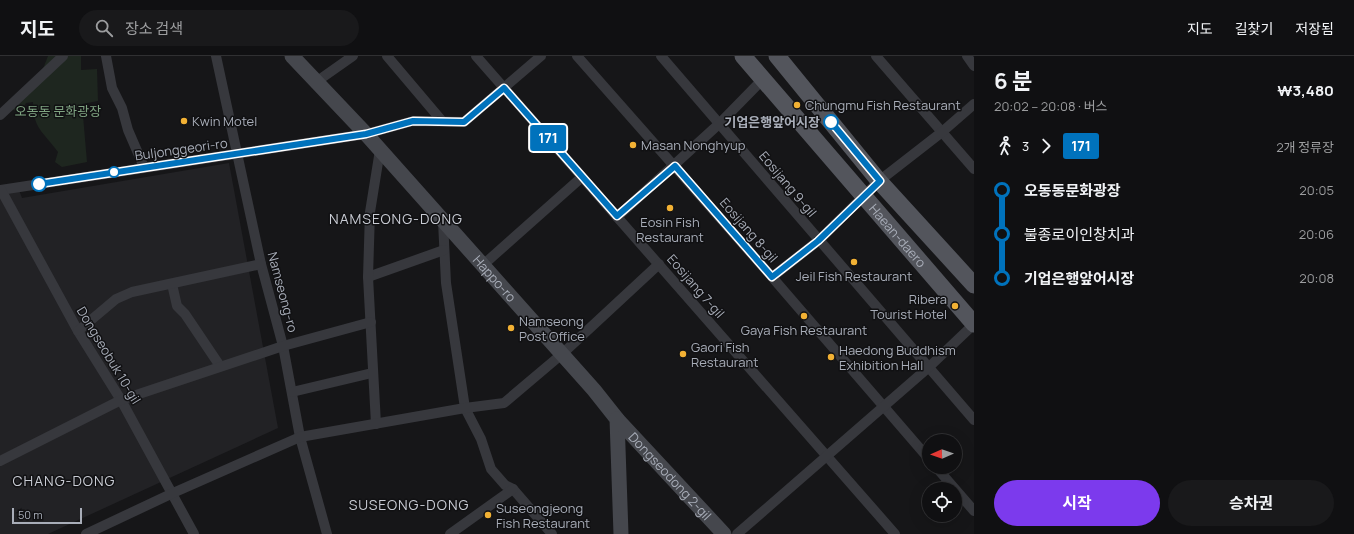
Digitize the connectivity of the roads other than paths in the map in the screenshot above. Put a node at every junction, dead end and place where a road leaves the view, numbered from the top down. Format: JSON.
{"nodes":[{"id":1,"x":63,"y":56,"type":"edge"},
{"id":2,"x":106,"y":56,"type":"edge"},
{"id":3,"x":216,"y":56,"type":"edge"},
{"id":4,"x":292,"y":56,"type":"edge"},
{"id":5,"x":353,"y":56,"type":"edge"},
{"id":6,"x":387,"y":56,"type":"edge"},
{"id":7,"x":476,"y":56,"type":"edge"},
{"id":8,"x":541,"y":56,"type":"edge"},
{"id":9,"x":578,"y":56,"type":"edge"},
{"id":10,"x":661,"y":56,"type":"edge"},
{"id":11,"x":743,"y":56,"type":"edge"},
{"id":12,"x":876,"y":56,"type":"edge"},
{"id":13,"x":967,"y":56,"type":"edge"},
{"id":14,"x":783,"y":58,"type":"edge"},
{"id":15,"x":974,"y":66,"type":"edge"},
{"id":16,"x":763,"y":79,"type":"junction"},
{"id":17,"x":316,"y":82,"type":"junction"},
{"id":18,"x":504,"y":88,"type":"junction"},
{"id":19,"x":974,"y":104,"type":"edge"},
{"id":20,"x":0,"y":115,"type":"edge"},
{"id":21,"x":442,"y":121,"type":"junction"},
{"id":22,"x":720,"y":124,"type":"junction"},
{"id":23,"x":942,"y":132,"type":"junction"},
{"id":24,"x":366,"y":134,"type":"junction"},
{"id":25,"x":380,"y":150,"type":"junction"},
{"id":26,"x":238,"y":154,"type":"junction"},
{"id":27,"x":675,"y":166,"type":"junction"},
{"id":28,"x":144,"y":167,"type":"junction"},
{"id":29,"x":974,"y":169,"type":"edge"},
{"id":30,"x":582,"y":177,"type":"junction"},
{"id":31,"x":880,"y":181,"type":"junction"},
{"id":32,"x":1,"y":190,"type":"edge"},
{"id":33,"x":864,"y":196,"type":"junction"},
{"id":34,"x":617,"y":216,"type":"junction"},
{"id":35,"x":443,"y":220,"type":"junction"},
{"id":36,"x":818,"y":241,"type":"junction"},
{"id":37,"x":444,"y":250,"type":"junction"},
{"id":38,"x":261,"y":264,"type":"junction"},
{"id":39,"x":659,"y":264,"type":"junction"},
{"id":40,"x":483,"y":265,"type":"junction"},
{"id":41,"x":368,"y":277,"type":"junction"},
{"id":42,"x":772,"y":277,"type":"junction"},
{"id":43,"x":172,"y":284,"type":"junction"},
{"id":44,"x":974,"y":285,"type":"edge"},
{"id":45,"x":370,"y":322,"type":"junction"},
{"id":46,"x":974,"y":324,"type":"edge"},
{"id":47,"x":78,"y":331,"type":"junction"},
{"id":48,"x":284,"y":346,"type":"junction"},
{"id":49,"x":562,"y":354,"type":"junction"},
{"id":50,"x":220,"y":366,"type":"junction"},
{"id":51,"x":929,"y":367,"type":"junction"},
{"id":52,"x":372,"y":373,"type":"junction"},
{"id":53,"x":292,"y":392,"type":"junction"},
{"id":54,"x":121,"y":400,"type":"junction"},
{"id":55,"x":884,"y":406,"type":"junction"},
{"id":56,"x":465,"y":408,"type":"junction"},
{"id":57,"x":617,"y":419,"type":"junction"},
{"id":58,"x":974,"y":420,"type":"edge"},
{"id":59,"x":376,"y":424,"type":"junction"},
{"id":60,"x":300,"y":437,"type":"junction"},
{"id":61,"x":922,"y":451,"type":"edge"},
{"id":62,"x":827,"y":456,"type":"junction"},
{"id":63,"x":0,"y":461,"type":"edge"},
{"id":64,"x":942,"y":474,"type":"edge"},
{"id":65,"x":513,"y":489,"type":"junction"},
{"id":66,"x":173,"y":493,"type":"junction"},
{"id":67,"x":974,"y":511,"type":"edge"},
{"id":68,"x":86,"y":534,"type":"edge"},
{"id":69,"x":194,"y":534,"type":"edge"},
{"id":70,"x":327,"y":534,"type":"edge"},
{"id":71,"x":450,"y":534,"type":"edge"},
{"id":72,"x":552,"y":534,"type":"edge"},
{"id":73,"x":621,"y":534,"type":"edge"},
{"id":74,"x":724,"y":534,"type":"edge"},
{"id":75,"x":737,"y":534,"type":"edge"},
{"id":76,"x":895,"y":534,"type":"edge"}],
"edges":[{"from":1,"to":20,"type":"street"},
{"from":2,"to":28,"type":"street"},
{"from":3,"to":26,"type":"street","name":"Namseong-ro"},
{"from":4,"to":17,"type":"main road","name":"Happo-ro"},
{"from":5,"to":17,"type":"street"},
{"from":6,"to":21,"type":"street"},
{"from":7,"to":18,"type":"street","name":"Eosijang 7-gil"},
{"from":8,"to":18,"type":"street","name":"Buljonggeori-ro"},
{"from":9,"to":27,"type":"street","name":"Eosijang 8-gil"},
{"from":10,"to":22,"type":"street","name":"Eosijang 9-gil"},
{"from":11,"to":16,"type":"main road","name":"Haean-daero"},
{"from":12,"to":23,"type":"street"},
{"from":13,"to":15,"type":"street"},
{"from":14,"to":31,"type":"main road","name":"Haean-daero"},
{"from":16,"to":22,"type":"street"},
{"from":16,"to":33,"type":"main road","name":"Haean-daero"},
{"from":17,"to":24,"type":"main road","name":"Happo-ro"},
{"from":18,"to":21,"type":"street","name":"Buljonggeori-ro"},
{"from":18,"to":30,"type":"street","name":"Eosijang 7-gil"},
{"from":19,"to":23,"type":"street"},
{"from":21,"to":24,"type":"street","name":"Buljonggeori-ro"},
{"from":22,"to":27,"type":"street"},
{"from":22,"to":36,"type":"street","name":"Eosijang 9-gil"},
{"from":23,"to":29,"type":"street"},
{"from":23,"to":31,"type":"street"},
{"from":24,"to":25,"type":"main road","name":"Happo-ro"},
{"from":24,"to":26,"type":"street","name":"Buljonggeori-ro"},
{"from":25,"to":35,"type":"main road","name":"Happo-ro"},
{"from":25,"to":41,"type":"street"},
{"from":26,"to":28,"type":"street","name":"Buljonggeori-ro"},
{"from":26,"to":38,"type":"street","name":"Namseong-ro"},
{"from":27,"to":34,"type":"street"},
{"from":27,"to":42,"type":"street","name":"Eosijang 8-gil"},
{"from":28,"to":32,"type":"street","name":"Buljonggeori-ro"},
{"from":30,"to":34,"type":"street","name":"Eosijang 7-gil"},
{"from":30,"to":40,"type":"street"},
{"from":31,"to":33,"type":"street"},
{"from":31,"to":44,"type":"main road","name":"Haean-daero"},
{"from":32,"to":47,"type":"street","name":"Dongseobuk 10-gil"},
{"from":33,"to":36,"type":"street"},
{"from":33,"to":46,"type":"main road","name":"Haean-daero"},
{"from":34,"to":39,"type":"street","name":"Eosijang 7-gil"},
{"from":35,"to":37,"type":"street"},
{"from":35,"to":40,"type":"main road","name":"Happo-ro"},
{"from":36,"to":42,"type":"street"},
{"from":36,"to":51,"type":"street","name":"Eosijang 9-gil"},
{"from":37,"to":41,"type":"street"},
{"from":37,"to":56,"type":"street"},
{"from":38,"to":43,"type":"street"},
{"from":38,"to":48,"type":"street","name":"Namseong-ro"},
{"from":39,"to":49,"type":"street"},
{"from":39,"to":62,"type":"street","name":"Eosijang 7-gil"},
{"from":40,"to":49,"type":"main road","name":"Happo-ro"},
{"from":41,"to":45,"type":"street"},
{"from":42,"to":55,"type":"street","name":"Eosijang 8-gil"},
{"from":43,"to":47,"type":"street"},
{"from":43,"to":50,"type":"street"},
{"from":45,"to":48,"type":"street"},
{"from":45,"to":52,"type":"street"},
{"from":46,"to":51,"type":"street"},
{"from":47,"to":54,"type":"street","name":"Dongseobuk 10-gil"},
{"from":48,"to":50,"type":"street"},
{"from":48,"to":53,"type":"street","name":"Namseong-ro"},
{"from":49,"to":56,"type":"street"},
{"from":49,"to":57,"type":"main road","name":"Happo-ro"},
{"from":50,"to":54,"type":"street"},
{"from":51,"to":55,"type":"street"},
{"from":51,"to":58,"type":"street","name":"Eosijang 9-gil"},
{"from":52,"to":53,"type":"street"},
{"from":52,"to":59,"type":"street"},
{"from":53,"to":60,"type":"street","name":"Namseong-ro"},
{"from":54,"to":63,"type":"street"},
{"from":54,"to":66,"type":"street","name":"Dongseobuk 10-gil"},
{"from":55,"to":61,"type":"street","name":"Eosijang 8-gil"},
{"from":55,"to":62,"type":"street"},
{"from":56,"to":59,"type":"street"},
{"from":56,"to":65,"type":"street"},
{"from":57,"to":73,"type":"main road"},
{"from":57,"to":74,"type":"main road","name":"Dongseodong 2-gil"},
{"from":59,"to":60,"type":"street"},
{"from":60,"to":66,"type":"street"},
{"from":60,"to":70,"type":"street","name":"Namseong-ro"},
{"from":62,"to":75,"type":"street"},
{"from":62,"to":76,"type":"street","name":"Eosijang 7-gil"},
{"from":64,"to":67,"type":"street"},
{"from":65,"to":71,"type":"street"},
{"from":65,"to":72,"type":"street"},
{"from":66,"to":68,"type":"street"},
{"from":66,"to":69,"type":"street","name":"Dongseobuk 10-gil"}]}
